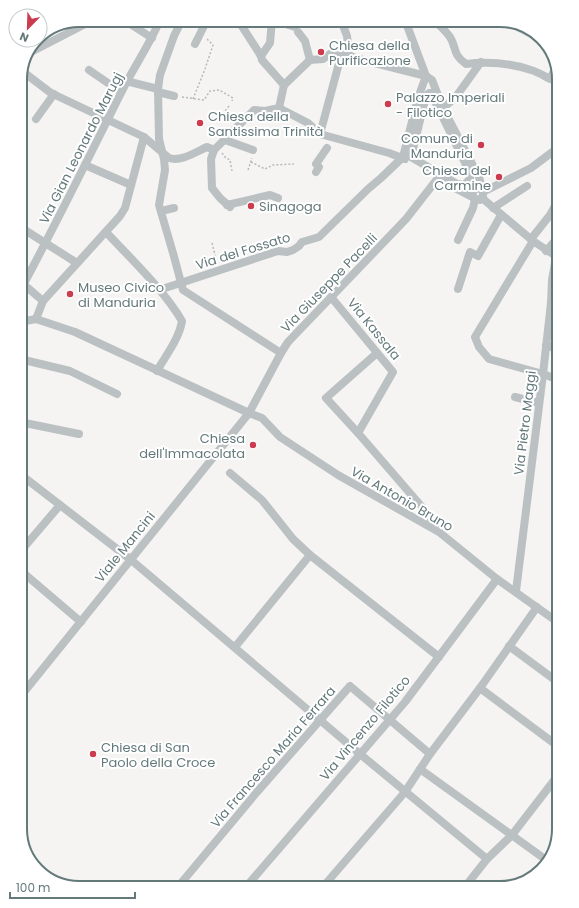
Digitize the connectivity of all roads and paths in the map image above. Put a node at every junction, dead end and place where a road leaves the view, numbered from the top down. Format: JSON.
{"nodes":[{"id":1,"x":135,"y":27,"type":"edge"},
{"id":2,"x":157,"y":27,"type":"edge"},
{"id":3,"x":178,"y":27,"type":"edge"},
{"id":4,"x":204,"y":27,"type":"edge"},
{"id":5,"x":242,"y":27,"type":"edge"},
{"id":6,"x":271,"y":27,"type":"edge"},
{"id":7,"x":290,"y":27,"type":"edge"},
{"id":8,"x":344,"y":27,"type":"edge"},
{"id":9,"x":408,"y":27,"type":"edge"},
{"id":10,"x":441,"y":27,"type":"edge"},
{"id":11,"x":72,"y":28,"type":"edge"},
{"id":12,"x":58,"y":33,"type":"edge"},
{"id":13,"x":200,"y":34,"type":"junction"},
{"id":14,"x":152,"y":38,"type":"junction"},
{"id":15,"x":195,"y":44,"type":"dead end"},
{"id":16,"x":40,"y":46,"type":"edge"},
{"id":17,"x":342,"y":52,"type":"junction"},
{"id":18,"x":261,"y":56,"type":"junction"},
{"id":19,"x":310,"y":60,"type":"junction"},
{"id":20,"x":481,"y":62,"type":"junction"},
{"id":21,"x":89,"y":70,"type":"dead end"},
{"id":22,"x":27,"y":75,"type":"edge"},
{"id":23,"x":552,"y":75,"type":"edge"},
{"id":24,"x":426,"y":76,"type":"junction"},
{"id":25,"x":126,"y":81,"type":"junction"},
{"id":26,"x":284,"y":85,"type":"junction"},
{"id":27,"x":158,"y":90,"type":"junction"},
{"id":28,"x":121,"y":92,"type":"junction"},
{"id":29,"x":54,"y":94,"type":"junction"},
{"id":30,"x":174,"y":96,"type":"joint"},
{"id":31,"x":193,"y":99,"type":"junction"},
{"id":32,"x":232,"y":101,"type":"dead end"},
{"id":33,"x":229,"y":106,"type":"dead end"},
{"id":34,"x":279,"y":108,"type":"junction"},
{"id":35,"x":443,"y":108,"type":"junction"},
{"id":36,"x":36,"y":119,"type":"dead end"},
{"id":37,"x":108,"y":120,"type":"junction"},
{"id":38,"x":238,"y":125,"type":"junction"},
{"id":39,"x":320,"y":134,"type":"junction"},
{"id":40,"x":144,"y":137,"type":"junction"},
{"id":41,"x":225,"y":140,"type":"junction"},
{"id":42,"x":216,"y":148,"type":"junction"},
{"id":43,"x":327,"y":148,"type":"dead end"},
{"id":44,"x":253,"y":150,"type":"joint"},
{"id":45,"x":552,"y":152,"type":"edge"},
{"id":46,"x":162,"y":153,"type":"junction"},
{"id":47,"x":403,"y":157,"type":"junction"},
{"id":48,"x":412,"y":157,"type":"joint"},
{"id":49,"x":251,"y":162,"type":"junction"},
{"id":50,"x":294,"y":164,"type":"dead end"},
{"id":51,"x":85,"y":165,"type":"junction"},
{"id":52,"x":248,"y":170,"type":"dead end"},
{"id":53,"x":232,"y":171,"type":"dead end"},
{"id":54,"x":316,"y":172,"type":"dead end"},
{"id":55,"x":438,"y":178,"type":"junction"},
{"id":56,"x":131,"y":185,"type":"junction"},
{"id":57,"x":528,"y":186,"type":"dead end"},
{"id":58,"x":479,"y":195,"type":"junction"},
{"id":59,"x":278,"y":198,"type":"dead end"},
{"id":60,"x":174,"y":208,"type":"dead end"},
{"id":61,"x":493,"y":208,"type":"junction"},
{"id":62,"x":161,"y":211,"type":"junction"},
{"id":63,"x":552,"y":211,"type":"edge"},
{"id":64,"x":501,"y":215,"type":"junction"},
{"id":65,"x":27,"y":231,"type":"edge"},
{"id":66,"x":106,"y":232,"type":"junction"},
{"id":67,"x":458,"y":240,"type":"dead end"},
{"id":68,"x":532,"y":240,"type":"junction"},
{"id":69,"x":46,"y":243,"type":"junction"},
{"id":70,"x":212,"y":243,"type":"dead end"},
{"id":71,"x":552,"y":244,"type":"edge"},
{"id":72,"x":546,"y":250,"type":"junction"},
{"id":73,"x":552,"y":254,"type":"edge"},
{"id":74,"x":77,"y":263,"type":"junction"},
{"id":75,"x":220,"y":270,"type":"junction"},
{"id":76,"x":27,"y":276,"type":"edge"},
{"id":77,"x":552,"y":280,"type":"edge"},
{"id":78,"x":180,"y":283,"type":"junction"},
{"id":79,"x":458,"y":288,"type":"dead end"},
{"id":80,"x":27,"y":290,"type":"edge"},
{"id":81,"x":160,"y":290,"type":"junction"},
{"id":82,"x":331,"y":297,"type":"junction"},
{"id":83,"x":43,"y":301,"type":"junction"},
{"id":84,"x":551,"y":303,"type":"joint"},
{"id":85,"x":36,"y":319,"type":"junction"},
{"id":86,"x":27,"y":321,"type":"edge"},
{"id":87,"x":546,"y":344,"type":"junction"},
{"id":88,"x":552,"y":347,"type":"edge"},
{"id":89,"x":281,"y":353,"type":"junction"},
{"id":90,"x":377,"y":353,"type":"junction"},
{"id":91,"x":27,"y":361,"type":"edge"},
{"id":92,"x":157,"y":371,"type":"junction"},
{"id":93,"x":543,"y":374,"type":"junction"},
{"id":94,"x":552,"y":377,"type":"edge"},
{"id":95,"x":117,"y":394,"type":"dead end"},
{"id":96,"x":515,"y":397,"type":"dead end"},
{"id":97,"x":539,"y":403,"type":"junction"},
{"id":98,"x":249,"y":413,"type":"junction"},
{"id":99,"x":27,"y":423,"type":"edge"},
{"id":100,"x":358,"y":433,"type":"junction"},
{"id":101,"x":79,"y":434,"type":"dead end"},
{"id":102,"x":230,"y":473,"type":"dead end"},
{"id":103,"x":27,"y":480,"type":"edge"},
{"id":104,"x":60,"y":505,"type":"junction"},
{"id":105,"x":439,"y":532,"type":"junction"},
{"id":106,"x":27,"y":544,"type":"edge"},
{"id":107,"x":310,"y":555,"type":"junction"},
{"id":108,"x":130,"y":559,"type":"junction"},
{"id":109,"x":27,"y":576,"type":"edge"},
{"id":110,"x":497,"y":579,"type":"junction"},
{"id":111,"x":516,"y":591,"type":"junction"},
{"id":112,"x":537,"y":607,"type":"junction"},
{"id":113,"x":552,"y":619,"type":"edge"},
{"id":114,"x":81,"y":622,"type":"junction"},
{"id":115,"x":509,"y":646,"type":"junction"},
{"id":116,"x":235,"y":647,"type":"junction"},
{"id":117,"x":439,"y":657,"type":"junction"},
{"id":118,"x":552,"y":678,"type":"edge"},
{"id":119,"x":27,"y":688,"type":"edge"},
{"id":120,"x":480,"y":688,"type":"junction"},
{"id":121,"x":390,"y":720,"type":"junction"},
{"id":122,"x":321,"y":721,"type":"junction"},
{"id":123,"x":552,"y":742,"type":"edge"},
{"id":124,"x":360,"y":754,"type":"junction"},
{"id":125,"x":430,"y":754,"type":"junction"},
{"id":126,"x":420,"y":769,"type":"junction"},
{"id":127,"x":552,"y":788,"type":"edge"},
{"id":128,"x":405,"y":792,"type":"junction"},
{"id":129,"x":512,"y":835,"type":"junction"},
{"id":130,"x":543,"y":858,"type":"edge"},
{"id":131,"x":487,"y":859,"type":"junction"},
{"id":132,"x":183,"y":881,"type":"edge"},
{"id":133,"x":251,"y":881,"type":"edge"},
{"id":134,"x":328,"y":881,"type":"edge"},
{"id":135,"x":470,"y":881,"type":"edge"}],
"edges":[{"from":1,"to":14,"type":"street"},
{"from":2,"to":14,"type":"street","name":"Via Gian Leonardo Marugj"},
{"from":3,"to":27,"type":"street"},
{"from":4,"to":13,"type":"street"},
{"from":5,"to":18,"type":"street"},
{"from":6,"to":18,"type":"street"},
{"from":7,"to":19,"type":"street"},
{"from":8,"to":17,"type":"street"},
{"from":9,"to":24,"type":"street"},
{"from":10,"to":20,"type":"street"},
{"from":11,"to":12,"type":"street"},
{"from":12,"to":16,"type":"street"},
{"from":13,"to":15,"type":"street"},
{"from":13,"to":31,"type":"path"},
{"from":14,"to":25,"type":"street","name":"Via Gian Leonardo Marugj"},
{"from":17,"to":19,"type":"street"},
{"from":17,"to":24,"type":"street"},
{"from":17,"to":39,"type":"street"},
{"from":18,"to":26,"type":"street"},
{"from":19,"to":26,"type":"street"},
{"from":20,"to":23,"type":"street"},
{"from":20,"to":35,"type":"street"},
{"from":21,"to":28,"type":"street"},
{"from":22,"to":29,"type":"street"},
{"from":24,"to":35,"type":"street"},
{"from":24,"to":47,"type":"street"},
{"from":25,"to":27,"type":"street"},
{"from":25,"to":28,"type":"street","name":"Via Gian Leonardo Marugj"},
{"from":26,"to":34,"type":"street"},
{"from":27,"to":30,"type":"street"},
{"from":27,"to":46,"type":"street"},
{"from":28,"to":37,"type":"street","name":"Via Gian Leonardo Marugj"},
{"from":29,"to":36,"type":"street"},
{"from":29,"to":37,"type":"street"},
{"from":30,"to":31,"type":"path"},
{"from":31,"to":32,"type":"path"},
{"from":33,"to":38,"type":"path"},
{"from":34,"to":38,"type":"street"},
{"from":34,"to":39,"type":"street"},
{"from":35,"to":58,"type":"street"},
{"from":37,"to":40,"type":"street"},
{"from":37,"to":51,"type":"street","name":"Via Gian Leonardo Marugj"},
{"from":38,"to":41,"type":"street"},
{"from":39,"to":47,"type":"street"},
{"from":40,"to":46,"type":"street"},
{"from":40,"to":56,"type":"street"},
{"from":41,"to":42,"type":"street"},
{"from":41,"to":44,"type":"street"},
{"from":42,"to":46,"type":"street"},
{"from":42,"to":53,"type":"path"},
{"from":42,"to":59,"type":"street"},
{"from":43,"to":54,"type":"street"},
{"from":44,"to":49,"type":"path"},
{"from":45,"to":58,"type":"street"},
{"from":46,"to":62,"type":"street"},
{"from":47,"to":55,"type":"street"},
{"from":47,"to":75,"type":"street","name":"Via del Fossato"},
{"from":48,"to":48,"type":"street"},
{"from":49,"to":50,"type":"path"},
{"from":49,"to":52,"type":"path"},
{"from":51,"to":56,"type":"street"},
{"from":51,"to":69,"type":"street","name":"Via Gian Leonardo Marugj"},
{"from":55,"to":58,"type":"street"},
{"from":55,"to":82,"type":"street","name":"Via Giuseppe Pacelli"},
{"from":56,"to":66,"type":"street"},
{"from":57,"to":61,"type":"street"},
{"from":58,"to":61,"type":"street"},
{"from":58,"to":67,"type":"street"},
{"from":60,"to":62,"type":"street"},
{"from":61,"to":64,"type":"street"},
{"from":62,"to":78,"type":"street"},
{"from":63,"to":68,"type":"street"},
{"from":64,"to":68,"type":"street"},
{"from":64,"to":79,"type":"street"},
{"from":65,"to":69,"type":"street"},
{"from":66,"to":74,"type":"street"},
{"from":66,"to":81,"type":"street"},
{"from":68,"to":72,"type":"street"},
{"from":68,"to":93,"type":"street"},
{"from":69,"to":74,"type":"street"},
{"from":69,"to":76,"type":"street","name":"Via Gian Leonardo Marugj"},
{"from":70,"to":75,"type":"path"},
{"from":71,"to":72,"type":"street"},
{"from":72,"to":73,"type":"street"},
{"from":74,"to":83,"type":"street"},
{"from":75,"to":78,"type":"street","name":"Via del Fossato"},
{"from":77,"to":84,"type":"street","name":"Via Pietro Maggi"},
{"from":78,"to":81,"type":"street","name":"Via del Fossato"},
{"from":78,"to":89,"type":"street"},
{"from":80,"to":83,"type":"street"},
{"from":81,"to":92,"type":"street"},
{"from":82,"to":89,"type":"street","name":"Via Giuseppe Pacelli"},
{"from":82,"to":90,"type":"street","name":"Via Kassala"},
{"from":83,"to":85,"type":"street"},
{"from":84,"to":87,"type":"street","name":"Via Pietro Maggi"},
{"from":85,"to":86,"type":"street"},
{"from":85,"to":92,"type":"street","name":"Via Antonio Bruno"},
{"from":87,"to":88,"type":"street"},
{"from":87,"to":93,"type":"street","name":"Via Pietro Maggi"},
{"from":89,"to":98,"type":"street","name":"Via Giuseppe Pacelli"},
{"from":90,"to":100,"type":"street","name":"Via Kassala"},
{"from":90,"to":100,"type":"street"},
{"from":91,"to":95,"type":"street"},
{"from":92,"to":98,"type":"street","name":"Via Antonio Bruno"},
{"from":93,"to":94,"type":"street"},
{"from":93,"to":97,"type":"street","name":"Via Pietro Maggi"},
{"from":96,"to":97,"type":"street"},
{"from":97,"to":111,"type":"street","name":"Via Pietro Maggi"},
{"from":98,"to":105,"type":"street","name":"Via Antonio Bruno"},
{"from":98,"to":108,"type":"street","name":"Viale Mancini"},
{"from":99,"to":101,"type":"street"},
{"from":100,"to":105,"type":"street"},
{"from":102,"to":107,"type":"street"},
{"from":103,"to":104,"type":"street"},
{"from":104,"to":106,"type":"street"},
{"from":104,"to":108,"type":"street"},
{"from":105,"to":110,"type":"street","name":"Via Antonio Bruno"},
{"from":107,"to":116,"type":"street"},
{"from":107,"to":117,"type":"street"},
{"from":108,"to":114,"type":"street","name":"Viale Mancini"},
{"from":108,"to":116,"type":"street"},
{"from":109,"to":114,"type":"street"},
{"from":110,"to":111,"type":"street","name":"Via Antonio Bruno"},
{"from":110,"to":117,"type":"street","name":"Via Vincenzo Filotico"},
{"from":111,"to":112,"type":"street","name":"Via Antonio Bruno"},
{"from":112,"to":113,"type":"street","name":"Via Antonio Bruno"},
{"from":112,"to":115,"type":"street"},
{"from":114,"to":119,"type":"street","name":"Viale Mancini"},
{"from":115,"to":118,"type":"street"},
{"from":115,"to":120,"type":"street"},
{"from":116,"to":122,"type":"street"},
{"from":117,"to":121,"type":"street","name":"Via Vincenzo Filotico"},
{"from":120,"to":123,"type":"street"},
{"from":120,"to":125,"type":"street"},
{"from":121,"to":122,"type":"street","name":"Via Francesco Maria Ferrara"},
{"from":121,"to":124,"type":"street","name":"Via Vincenzo Filotico"},
{"from":121,"to":125,"type":"street","name":"Via Francesco Maria Ferrara"},
{"from":122,"to":124,"type":"street"},
{"from":122,"to":132,"type":"street","name":"Via Francesco Maria Ferrara"},
{"from":124,"to":128,"type":"street"},
{"from":124,"to":133,"type":"street","name":"Via Vincenzo Filotico"},
{"from":125,"to":126,"type":"street"},
{"from":126,"to":128,"type":"street"},
{"from":126,"to":129,"type":"street"},
{"from":127,"to":129,"type":"street"},
{"from":128,"to":131,"type":"street"},
{"from":128,"to":134,"type":"street"},
{"from":129,"to":130,"type":"street"},
{"from":129,"to":131,"type":"street"},
{"from":131,"to":135,"type":"street"}]}
